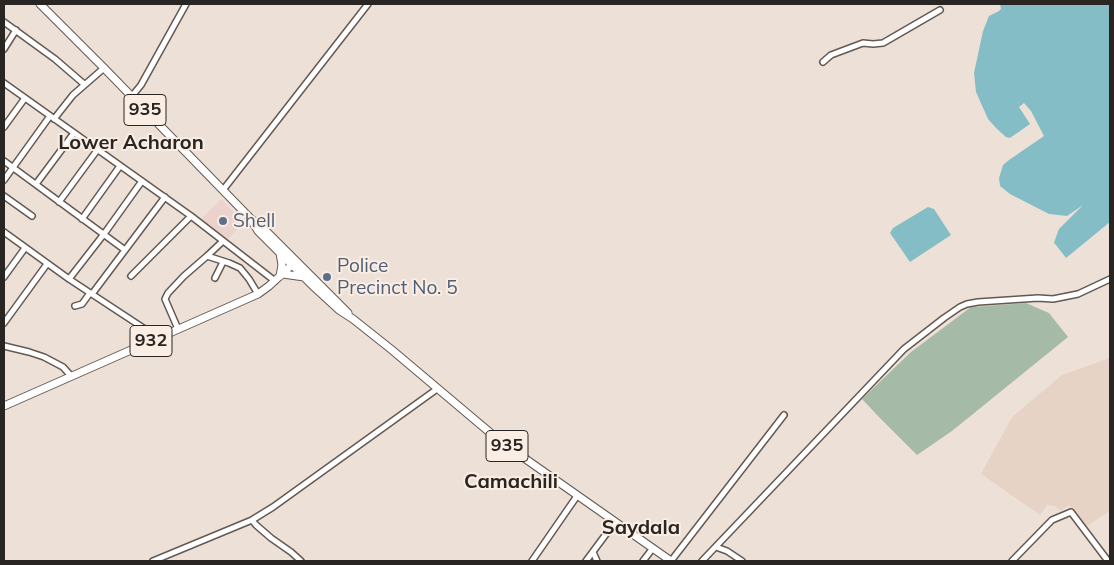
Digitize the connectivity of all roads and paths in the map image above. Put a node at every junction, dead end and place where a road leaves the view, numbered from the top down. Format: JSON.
{"nodes":[{"id":1,"x":40,"y":4,"type":"edge"},
{"id":2,"x":186,"y":4,"type":"edge"},
{"id":3,"x":368,"y":4,"type":"edge"},
{"id":4,"x":940,"y":10,"type":"dead end"},
{"id":5,"x":4,"y":22,"type":"edge"},
{"id":6,"x":16,"y":30,"type":"junction"},
{"id":7,"x":4,"y":49,"type":"edge"},
{"id":8,"x":823,"y":62,"type":"dead end"},
{"id":9,"x":104,"y":68,"type":"junction"},
{"id":10,"x":4,"y":83,"type":"edge"},
{"id":11,"x":84,"y":84,"type":"junction"},
{"id":12,"x":132,"y":96,"type":"junction"},
{"id":13,"x":25,"y":98,"type":"junction"},
{"id":14,"x":52,"y":118,"type":"junction"},
{"id":15,"x":4,"y":127,"type":"edge"},
{"id":16,"x":74,"y":133,"type":"junction"},
{"id":17,"x":98,"y":149,"type":"junction"},
{"id":18,"x":4,"y":161,"type":"edge"},
{"id":19,"x":120,"y":166,"type":"junction"},
{"id":20,"x":14,"y":168,"type":"junction"},
{"id":21,"x":4,"y":180,"type":"edge"},
{"id":22,"x":142,"y":182,"type":"junction"},
{"id":23,"x":36,"y":184,"type":"junction"},
{"id":24,"x":223,"y":190,"type":"junction"},
{"id":25,"x":4,"y":196,"type":"edge"},
{"id":26,"x":165,"y":197,"type":"junction"},
{"id":27,"x":59,"y":202,"type":"junction"},
{"id":28,"x":32,"y":216,"type":"dead end"},
{"id":29,"x":191,"y":216,"type":"junction"},
{"id":30,"x":250,"y":218,"type":"junction"},
{"id":31,"x":82,"y":219,"type":"junction"},
{"id":32,"x":4,"y":232,"type":"edge"},
{"id":33,"x":104,"y":234,"type":"junction"},
{"id":34,"x":223,"y":241,"type":"junction"},
{"id":35,"x":26,"y":248,"type":"junction"},
{"id":36,"x":125,"y":250,"type":"junction"},
{"id":37,"x":280,"y":253,"type":"junction"},
{"id":38,"x":207,"y":256,"type":"junction"},
{"id":39,"x":223,"y":262,"type":"junction"},
{"id":40,"x":294,"y":263,"type":"junction"},
{"id":41,"x":47,"y":264,"type":"junction"},
{"id":42,"x":131,"y":276,"type":"dead end"},
{"id":43,"x":279,"y":277,"type":"junction"},
{"id":44,"x":304,"y":277,"type":"junction"},
{"id":45,"x":4,"y":278,"type":"edge"},
{"id":46,"x":215,"y":278,"type":"dead end"},
{"id":47,"x":69,"y":280,"type":"junction"},
{"id":48,"x":1110,"y":280,"type":"edge"},
{"id":49,"x":91,"y":294,"type":"junction"},
{"id":50,"x":258,"y":294,"type":"junction"},
{"id":51,"x":75,"y":306,"type":"dead end"},
{"id":52,"x":353,"y":319,"type":"junction"},
{"id":53,"x":4,"y":323,"type":"edge"},
{"id":54,"x":178,"y":329,"type":"junction"},
{"id":55,"x":153,"y":340,"type":"junction"},
{"id":56,"x":4,"y":346,"type":"edge"},
{"id":57,"x":71,"y":376,"type":"junction"},
{"id":58,"x":437,"y":389,"type":"junction"},
{"id":59,"x":4,"y":406,"type":"edge"},
{"id":60,"x":784,"y":415,"type":"dead end"},
{"id":61,"x":577,"y":496,"type":"junction"},
{"id":62,"x":252,"y":520,"type":"junction"},
{"id":63,"x":615,"y":522,"type":"junction"},
{"id":64,"x":716,"y":547,"type":"junction"},
{"id":65,"x":653,"y":548,"type":"junction"},
{"id":66,"x":593,"y":552,"type":"junction"},
{"id":67,"x":153,"y":561,"type":"edge"},
{"id":68,"x":301,"y":561,"type":"edge"},
{"id":69,"x":532,"y":561,"type":"edge"},
{"id":70,"x":586,"y":561,"type":"edge"},
{"id":71,"x":597,"y":561,"type":"edge"},
{"id":72,"x":643,"y":561,"type":"edge"},
{"id":73,"x":671,"y":561,"type":"edge"},
{"id":74,"x":702,"y":561,"type":"edge"},
{"id":75,"x":742,"y":561,"type":"edge"},
{"id":76,"x":1012,"y":561,"type":"edge"},
{"id":77,"x":1108,"y":561,"type":"edge"}],
"edges":[{"from":1,"to":9,"type":"main road","number":"935"},
{"from":2,"to":12,"type":"street"},
{"from":3,"to":24,"type":"street"},
{"from":4,"to":8,"type":"street"},
{"from":5,"to":6,"type":"street"},
{"from":6,"to":7,"type":"street"},
{"from":6,"to":11,"type":"street"},
{"from":9,"to":11,"type":"street"},
{"from":9,"to":12,"type":"main road","number":"935"},
{"from":10,"to":13,"type":"street"},
{"from":11,"to":14,"type":"street"},
{"from":12,"to":24,"type":"main road","number":"935"},
{"from":13,"to":14,"type":"street"},
{"from":13,"to":15,"type":"street"},
{"from":14,"to":16,"type":"street"},
{"from":14,"to":20,"type":"street"},
{"from":16,"to":17,"type":"street"},
{"from":16,"to":23,"type":"street"},
{"from":17,"to":19,"type":"street"},
{"from":17,"to":27,"type":"street"},
{"from":18,"to":20,"type":"street"},
{"from":19,"to":22,"type":"street"},
{"from":19,"to":31,"type":"street"},
{"from":20,"to":21,"type":"street"},
{"from":20,"to":23,"type":"street"},
{"from":22,"to":26,"type":"street"},
{"from":22,"to":33,"type":"street"},
{"from":23,"to":27,"type":"street"},
{"from":24,"to":30,"type":"main road","number":"935"},
{"from":25,"to":28,"type":"street"},
{"from":26,"to":29,"type":"street"},
{"from":26,"to":36,"type":"street"},
{"from":27,"to":31,"type":"street"},
{"from":29,"to":34,"type":"street"},
{"from":29,"to":42,"type":"street"},
{"from":30,"to":37,"type":"main road","number":"935"},
{"from":30,"to":40,"type":"main road","number":"935"},
{"from":31,"to":33,"type":"street"},
{"from":32,"to":35,"type":"street"},
{"from":33,"to":36,"type":"street"},
{"from":33,"to":47,"type":"street"},
{"from":34,"to":38,"type":"street"},
{"from":34,"to":43,"type":"street"},
{"from":35,"to":41,"type":"street"},
{"from":35,"to":45,"type":"street"},
{"from":36,"to":49,"type":"street"},
{"from":37,"to":40,"type":"main road","number":"935"},
{"from":37,"to":43,"type":"main road"},
{"from":38,"to":39,"type":"street"},
{"from":38,"to":54,"type":"street"},
{"from":39,"to":46,"type":"street"},
{"from":39,"to":50,"type":"street"},
{"from":40,"to":43,"type":"main road","number":"932"},
{"from":40,"to":44,"type":"main road","number":"935"},
{"from":40,"to":52,"type":"main road","number":"935"},
{"from":41,"to":47,"type":"street"},
{"from":41,"to":53,"type":"street"},
{"from":43,"to":44,"type":"main road"},
{"from":43,"to":50,"type":"main road","number":"932"},
{"from":44,"to":52,"type":"main road","number":"935"},
{"from":47,"to":49,"type":"street"},
{"from":48,"to":64,"type":"street"},
{"from":49,"to":51,"type":"street"},
{"from":49,"to":55,"type":"street"},
{"from":50,"to":54,"type":"main road","number":"932"},
{"from":52,"to":58,"type":"main road","number":"935"},
{"from":54,"to":55,"type":"main road","number":"932"},
{"from":55,"to":57,"type":"main road","number":"932"},
{"from":56,"to":57,"type":"street"},
{"from":57,"to":59,"type":"main road","number":"932"},
{"from":58,"to":61,"type":"main road","number":"935"},
{"from":58,"to":62,"type":"street"},
{"from":60,"to":73,"type":"street"},
{"from":61,"to":63,"type":"main road","number":"935"},
{"from":61,"to":69,"type":"street"},
{"from":62,"to":67,"type":"street"},
{"from":62,"to":68,"type":"street"},
{"from":63,"to":65,"type":"main road","number":"935"},
{"from":63,"to":66,"type":"street"},
{"from":64,"to":74,"type":"street"},
{"from":64,"to":75,"type":"street"},
{"from":65,"to":72,"type":"street"},
{"from":65,"to":73,"type":"main road","number":"935"},
{"from":66,"to":70,"type":"street"},
{"from":66,"to":71,"type":"street"},
{"from":76,"to":77,"type":"street"}]}
